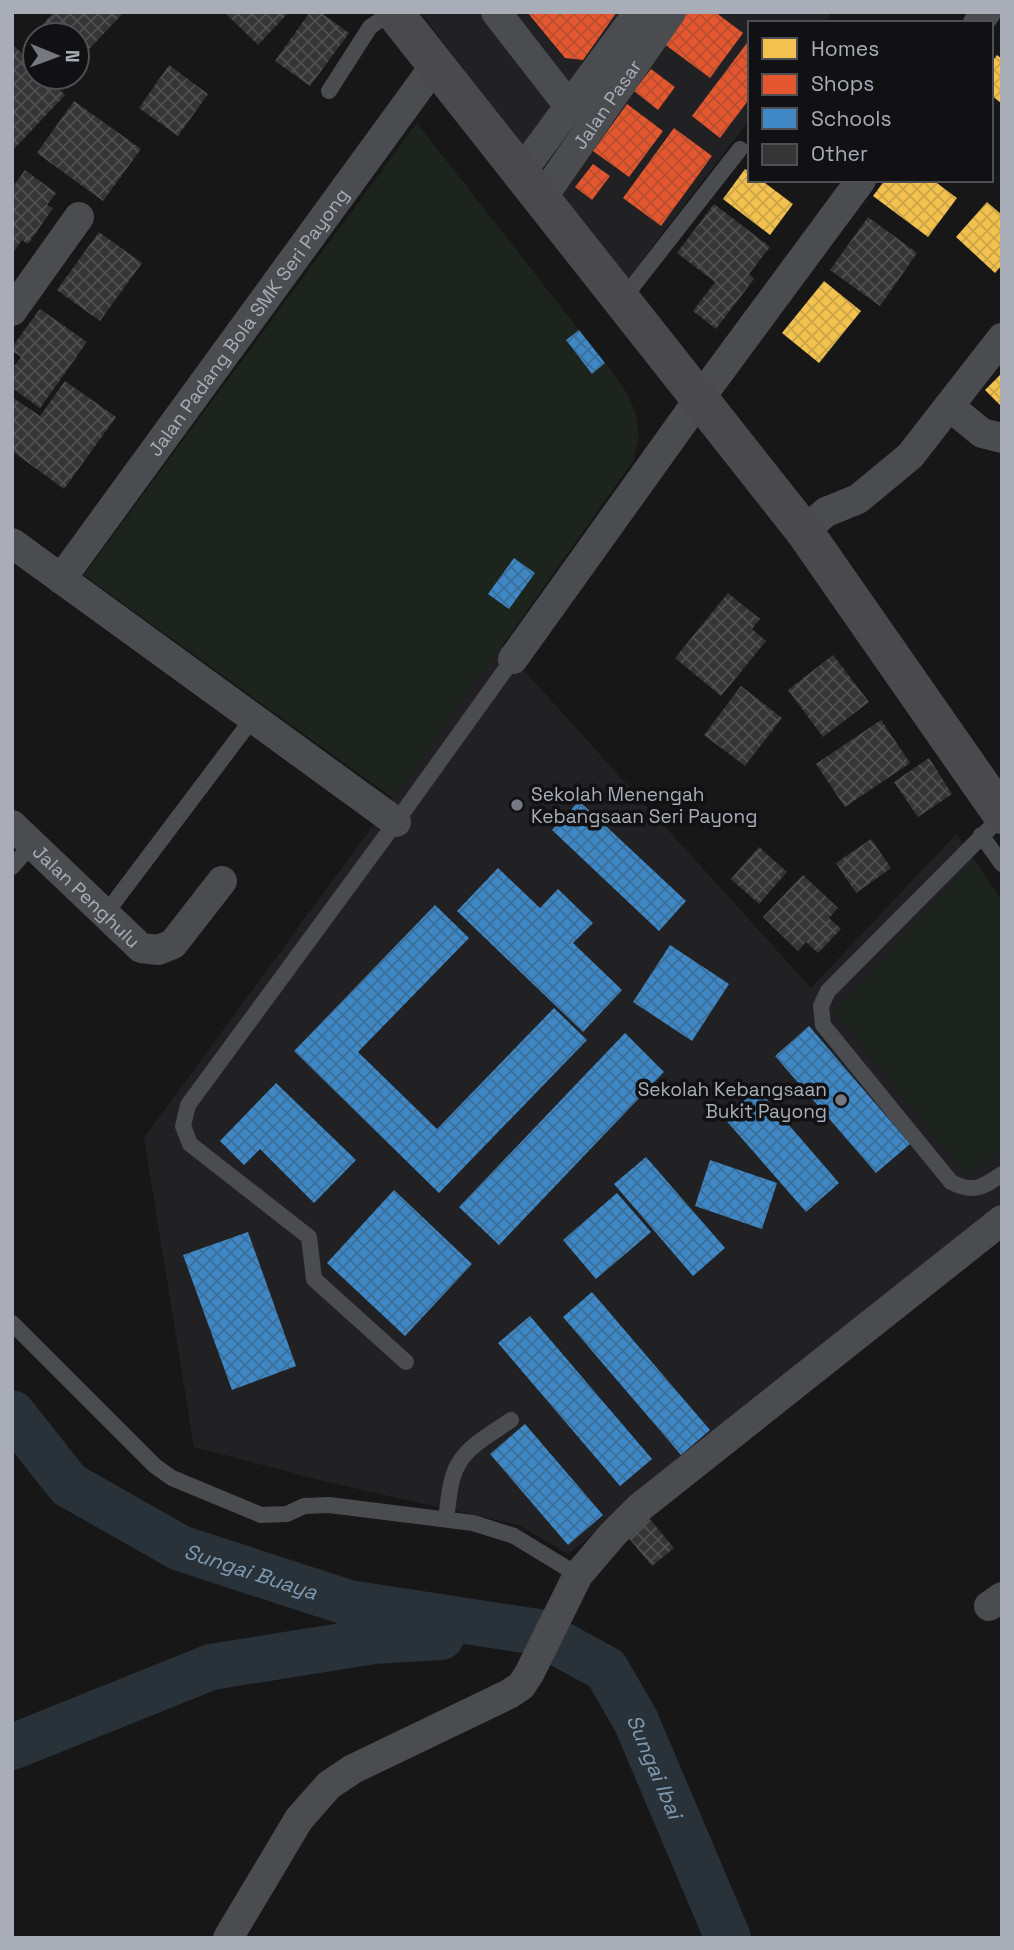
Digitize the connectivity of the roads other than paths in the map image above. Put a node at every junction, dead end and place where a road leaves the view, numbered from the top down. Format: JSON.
{"nodes":[{"id":1,"x":393,"y":12,"type":"edge"},
{"id":2,"x":496,"y":12,"type":"edge"},
{"id":3,"x":639,"y":12,"type":"edge"},
{"id":4,"x":671,"y":12,"type":"edge"},
{"id":5,"x":436,"y":64,"type":"junction"},
{"id":6,"x":329,"y":91,"type":"dead end"},
{"id":7,"x":569,"y":106,"type":"junction"},
{"id":8,"x":740,"y":149,"type":"dead end"},
{"id":9,"x":860,"y":182,"type":"edge"},
{"id":10,"x":531,"y":185,"type":"junction"},
{"id":11,"x":79,"y":217,"type":"dead end"},
{"id":12,"x":622,"y":300,"type":"junction"},
{"id":13,"x":12,"y":311,"type":"edge"},
{"id":14,"x":1002,"y":338,"type":"edge"},
{"id":15,"x":700,"y":398,"type":"junction"},
{"id":16,"x":949,"y":406,"type":"junction"},
{"id":17,"x":1002,"y":438,"type":"edge"},
{"id":18,"x":804,"y":531,"type":"junction"},
{"id":19,"x":12,"y":543,"type":"edge"},
{"id":20,"x":61,"y":579,"type":"junction"},
{"id":21,"x":513,"y":659,"type":"joint"},
{"id":22,"x":253,"y":718,"type":"junction"},
{"id":23,"x":396,"y":822,"type":"junction"},
{"id":24,"x":995,"y":822,"type":"edge"},
{"id":25,"x":22,"y":834,"type":"edge"},
{"id":26,"x":1002,"y":864,"type":"edge"},
{"id":27,"x":12,"y":867,"type":"edge"},
{"id":28,"x":222,"y":881,"type":"dead end"},
{"id":29,"x":106,"y":913,"type":"junction"},
{"id":30,"x":1002,"y":1174,"type":"edge"},
{"id":31,"x":1002,"y":1220,"type":"edge"},
{"id":32,"x":12,"y":1323,"type":"edge"},
{"id":33,"x":406,"y":1362,"type":"dead end"},
{"id":34,"x":511,"y":1420,"type":"dead end"},
{"id":35,"x":446,"y":1518,"type":"junction"},
{"id":36,"x":573,"y":1586,"type":"junction"},
{"id":37,"x":228,"y":1938,"type":"edge"}],
"edges":[{"from":1,"to":5,"type":"main road"},
{"from":1,"to":6,"type":"lane"},
{"from":2,"to":7,"type":"street"},
{"from":3,"to":7,"type":"street","name":"Jalan Pasar"},
{"from":4,"to":10,"type":"street","name":"Jalan Pasar"},
{"from":5,"to":10,"type":"main road"},
{"from":5,"to":20,"type":"street","name":"Jalan Padang Bola SMK Seri Payong"},
{"from":7,"to":10,"type":"street","name":"Jalan Pasar"},
{"from":8,"to":12,"type":"lane"},
{"from":9,"to":15,"type":"street"},
{"from":10,"to":12,"type":"main road"},
{"from":11,"to":13,"type":"street"},
{"from":12,"to":15,"type":"main road"},
{"from":14,"to":16,"type":"street"},
{"from":15,"to":18,"type":"main road"},
{"from":15,"to":21,"type":"street"},
{"from":16,"to":17,"type":"street"},
{"from":16,"to":18,"type":"street"},
{"from":18,"to":24,"type":"main road"},
{"from":19,"to":20,"type":"street"},
{"from":20,"to":22,"type":"street"},
{"from":21,"to":23,"type":"lane"},
{"from":22,"to":23,"type":"street"},
{"from":22,"to":29,"type":"lane"},
{"from":23,"to":33,"type":"lane"},
{"from":24,"to":26,"type":"lane"},
{"from":24,"to":30,"type":"lane"},
{"from":25,"to":27,"type":"lane"},
{"from":25,"to":29,"type":"street","name":"Jalan Penghulu"},
{"from":28,"to":29,"type":"street","name":"Jalan Penghulu"},
{"from":31,"to":36,"type":"street"},
{"from":32,"to":35,"type":"lane"},
{"from":34,"to":35,"type":"lane"},
{"from":35,"to":36,"type":"lane"},
{"from":36,"to":37,"type":"street"}]}
